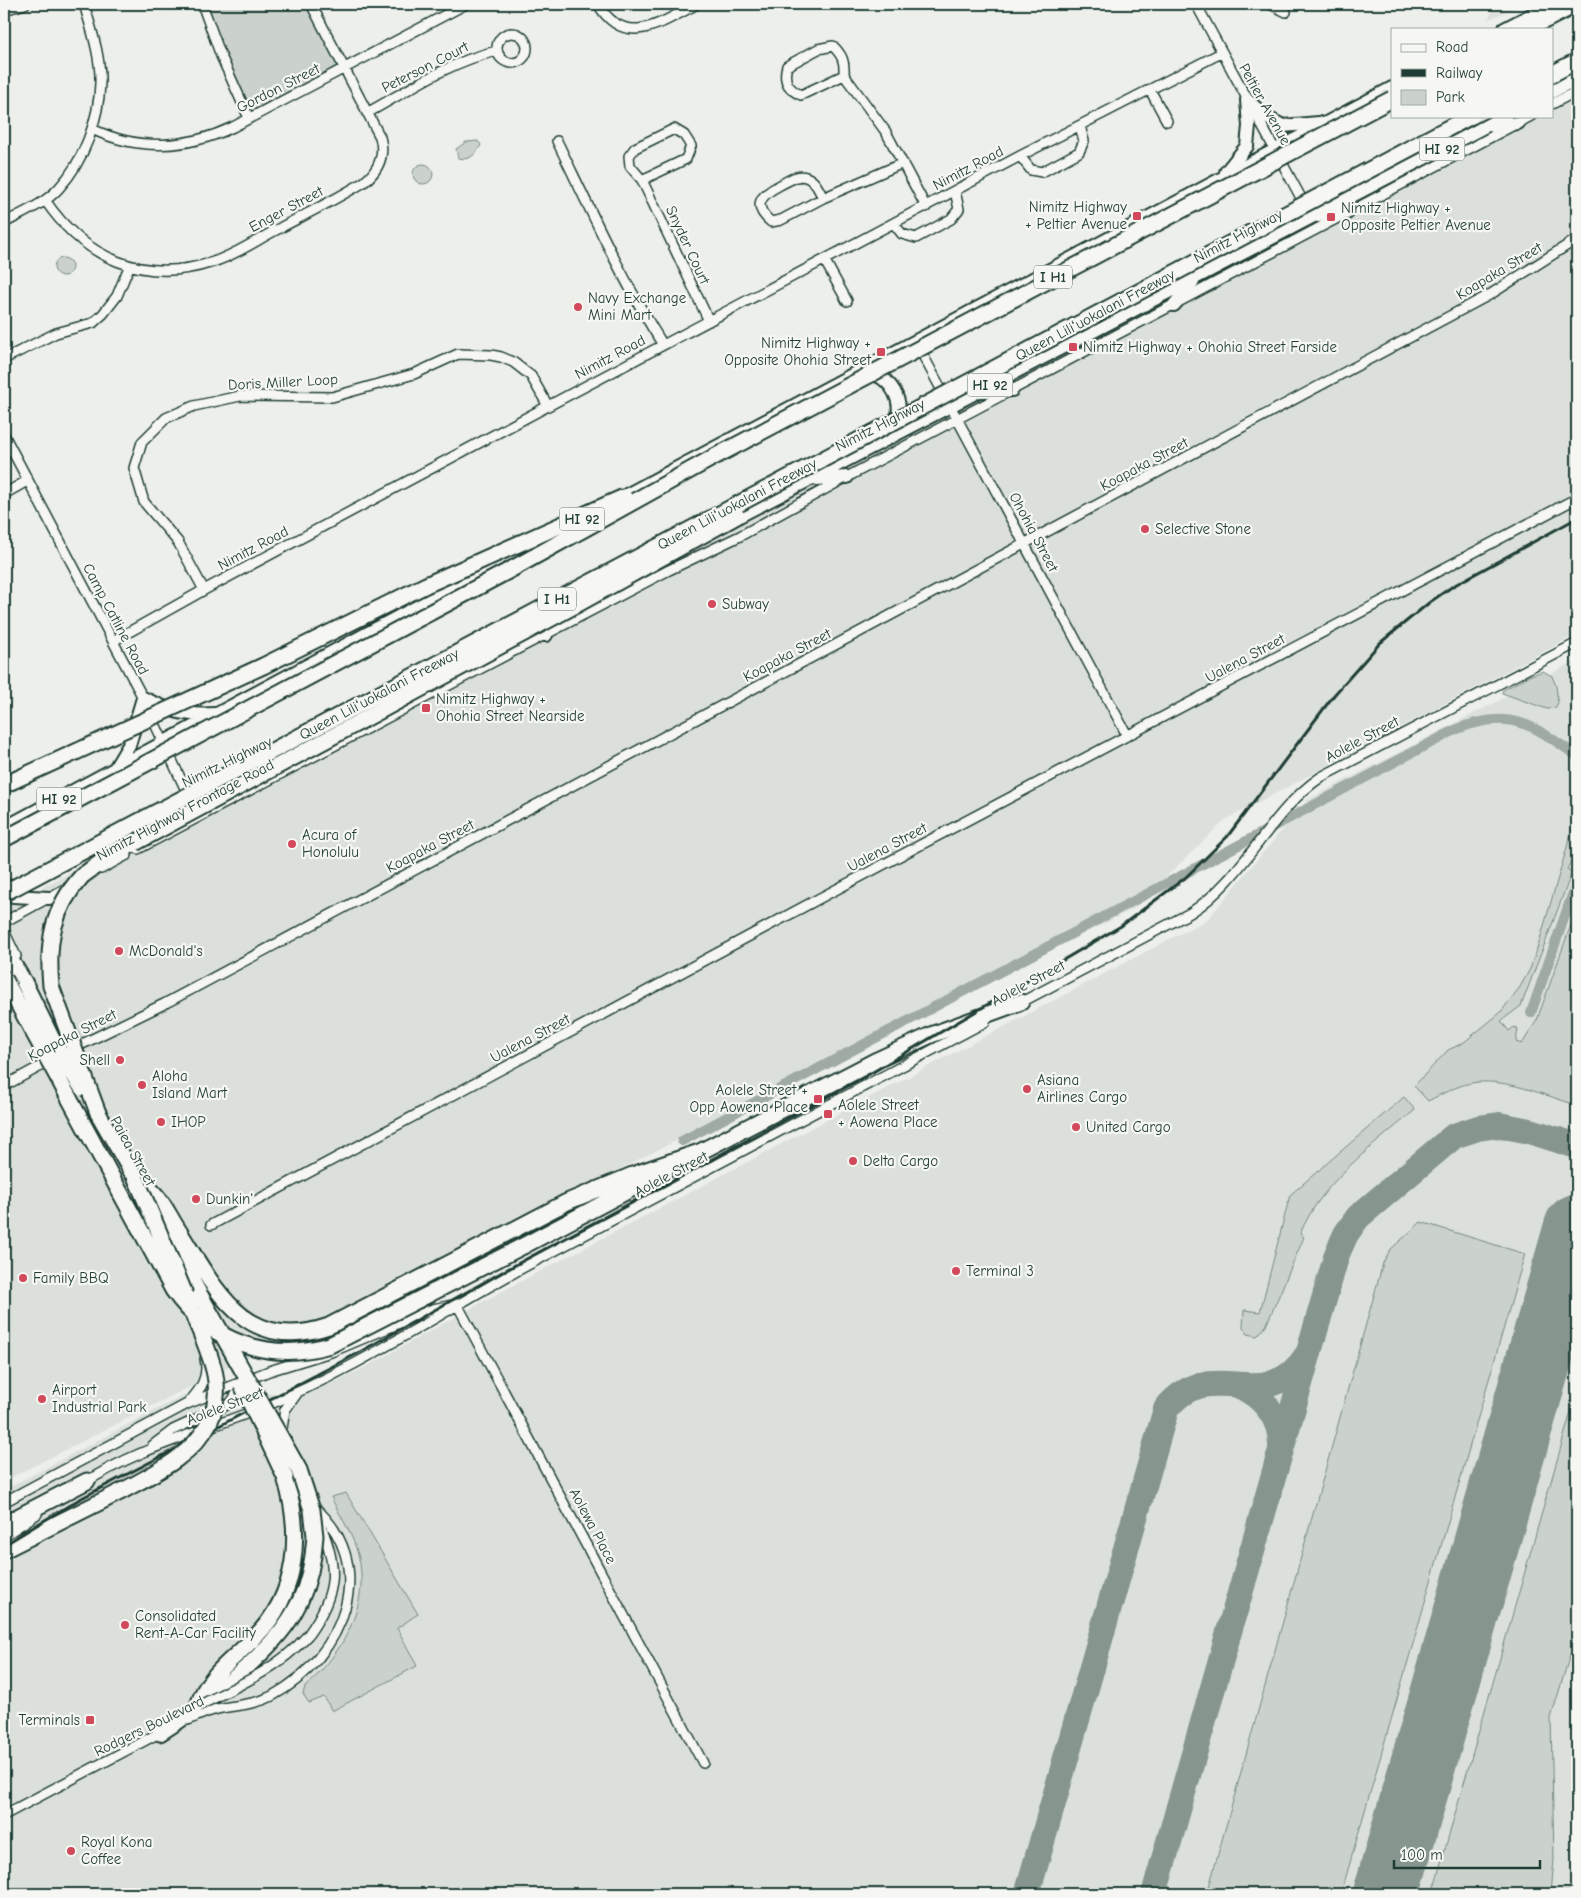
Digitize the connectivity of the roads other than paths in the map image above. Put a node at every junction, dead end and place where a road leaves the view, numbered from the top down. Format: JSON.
{"nodes":[{"id":1,"x":25,"y":4,"type":"edge"},
{"id":2,"x":84,"y":4,"type":"edge"},
{"id":3,"x":202,"y":4,"type":"edge"},
{"id":4,"x":311,"y":4,"type":"edge"},
{"id":5,"x":466,"y":4,"type":"edge"},
{"id":6,"x":598,"y":4,"type":"edge"},
{"id":7,"x":697,"y":4,"type":"edge"},
{"id":8,"x":1196,"y":4,"type":"edge"},
{"id":9,"x":1270,"y":4,"type":"edge"},
{"id":10,"x":1552,"y":4,"type":"edge"},
{"id":11,"x":1577,"y":4,"type":"edge"},
{"id":12,"x":4,"y":10,"type":"edge"},
{"id":13,"x":1286,"y":12,"type":"dead end"},
{"id":14,"x":1506,"y":28,"type":"edge"},
{"id":15,"x":1530,"y":28,"type":"edge"},
{"id":16,"x":497,"y":50,"type":"dead end"},
{"id":17,"x":1221,"y":52,"type":"junction"},
{"id":18,"x":1577,"y":61,"type":"edge"},
{"id":19,"x":345,"y":68,"type":"junction"},
{"id":20,"x":1554,"y":73,"type":"edge"},
{"id":21,"x":844,"y":75,"type":"junction"},
{"id":22,"x":1577,"y":78,"type":"edge"},
{"id":23,"x":1391,"y":89,"type":"edge"},
{"id":24,"x":1150,"y":90,"type":"junction"},
{"id":25,"x":1554,"y":91,"type":"edge"},
{"id":26,"x":1577,"y":91,"type":"edge"},
{"id":27,"x":1247,"y":100,"type":"junction"},
{"id":28,"x":1391,"y":100,"type":"edge"},
{"id":29,"x":1554,"y":103,"type":"edge"},
{"id":30,"x":367,"y":113,"type":"junction"},
{"id":31,"x":249,"y":118,"type":"junction"},
{"id":32,"x":1467,"y":118,"type":"edge"},
{"id":33,"x":1501,"y":118,"type":"edge"},
{"id":34,"x":1527,"y":118,"type":"edge"},
{"id":35,"x":1167,"y":122,"type":"dead end"},
{"id":36,"x":1326,"y":123,"type":"junction"},
{"id":37,"x":1518,"y":123,"type":"junction"},
{"id":38,"x":1080,"y":126,"type":"junction"},
{"id":39,"x":1485,"y":127,"type":"junction"},
{"id":40,"x":92,"y":129,"type":"junction"},
{"id":41,"x":556,"y":140,"type":"dead end"},
{"id":42,"x":1275,"y":149,"type":"junction"},
{"id":43,"x":1020,"y":156,"type":"junction"},
{"id":44,"x":903,"y":163,"type":"junction"},
{"id":45,"x":1222,"y":177,"type":"junction"},
{"id":46,"x":642,"y":180,"type":"junction"},
{"id":47,"x":955,"y":191,"type":"junction"},
{"id":48,"x":823,"y":198,"type":"junction"},
{"id":49,"x":45,"y":200,"type":"junction"},
{"id":50,"x":926,"y":207,"type":"junction"},
{"id":51,"x":1347,"y":213,"type":"junction"},
{"id":52,"x":1311,"y":216,"type":"junction"},
{"id":53,"x":4,"y":223,"type":"edge"},
{"id":54,"x":894,"y":224,"type":"junction"},
{"id":55,"x":1577,"y":238,"type":"edge"},
{"id":56,"x":825,"y":261,"type":"junction"},
{"id":57,"x":129,"y":267,"type":"junction"},
{"id":58,"x":1199,"y":276,"type":"junction"},
{"id":59,"x":847,"y":301,"type":"dead end"},
{"id":60,"x":1174,"y":305,"type":"junction"},
{"id":61,"x":1111,"y":307,"type":"junction"},
{"id":62,"x":709,"y":321,"type":"junction"},
{"id":63,"x":916,"y":341,"type":"junction"},
{"id":64,"x":663,"y":345,"type":"junction"},
{"id":65,"x":4,"y":359,"type":"edge"},
{"id":66,"x":856,"y":372,"type":"junction"},
{"id":67,"x":1012,"y":390,"type":"junction"},
{"id":68,"x":978,"y":392,"type":"junction"},
{"id":69,"x":548,"y":406,"type":"junction"},
{"id":70,"x":950,"y":407,"type":"junction"},
{"id":71,"x":957,"y":418,"type":"junction"},
{"id":72,"x":4,"y":435,"type":"edge"},
{"id":73,"x":875,"y":445,"type":"junction"},
{"id":74,"x":714,"y":457,"type":"junction"},
{"id":75,"x":847,"y":477,"type":"junction"},
{"id":76,"x":809,"y":480,"type":"junction"},
{"id":77,"x":27,"y":481,"type":"junction"},
{"id":78,"x":4,"y":494,"type":"edge"},
{"id":79,"x":1577,"y":498,"type":"edge"},
{"id":80,"x":1024,"y":543,"type":"junction"},
{"id":81,"x":204,"y":590,"type":"junction"},
{"id":82,"x":517,"y":633,"type":"junction"},
{"id":83,"x":546,"y":635,"type":"junction"},
{"id":84,"x":113,"y":641,"type":"junction"},
{"id":85,"x":1577,"y":643,"type":"edge"},
{"id":86,"x":143,"y":698,"type":"junction"},
{"id":87,"x":394,"y":698,"type":"junction"},
{"id":88,"x":220,"y":714,"type":"junction"},
{"id":89,"x":379,"y":722,"type":"junction"},
{"id":90,"x":1127,"y":735,"type":"junction"},
{"id":91,"x":165,"y":743,"type":"junction"},
{"id":92,"x":114,"y":770,"type":"junction"},
{"id":93,"x":4,"y":785,"type":"edge"},
{"id":94,"x":208,"y":790,"type":"junction"},
{"id":95,"x":242,"y":796,"type":"junction"},
{"id":96,"x":191,"y":798,"type":"junction"},
{"id":97,"x":198,"y":818,"type":"junction"},
{"id":98,"x":4,"y":828,"type":"edge"},
{"id":99,"x":4,"y":838,"type":"edge"},
{"id":100,"x":7,"y":897,"type":"edge"},
{"id":101,"x":49,"y":898,"type":"junction"},
{"id":102,"x":4,"y":922,"type":"edge"},
{"id":103,"x":4,"y":931,"type":"edge"},
{"id":104,"x":4,"y":949,"type":"edge"},
{"id":105,"x":4,"y":978,"type":"edge"},
{"id":106,"x":1021,"y":1002,"type":"junction"},
{"id":107,"x":63,"y":1054,"type":"junction"},
{"id":108,"x":4,"y":1086,"type":"edge"},
{"id":109,"x":98,"y":1112,"type":"junction"},
{"id":110,"x":702,"y":1151,"type":"junction"},
{"id":111,"x":134,"y":1174,"type":"junction"},
{"id":112,"x":211,"y":1225,"type":"dead end"},
{"id":113,"x":198,"y":1295,"type":"junction"},
{"id":114,"x":457,"y":1304,"type":"junction"},
{"id":115,"x":244,"y":1381,"type":"junction"},
{"id":116,"x":302,"y":1389,"type":"junction"},
{"id":117,"x":187,"y":1404,"type":"junction"},
{"id":118,"x":260,"y":1408,"type":"junction"},
{"id":119,"x":282,"y":1450,"type":"junction"},
{"id":120,"x":144,"y":1452,"type":"junction"},
{"id":121,"x":87,"y":1481,"type":"junction"},
{"id":122,"x":4,"y":1502,"type":"edge"},
{"id":123,"x":311,"y":1504,"type":"junction"},
{"id":124,"x":4,"y":1524,"type":"edge"},
{"id":125,"x":4,"y":1536,"type":"edge"},
{"id":126,"x":4,"y":1550,"type":"edge"},
{"id":127,"x":198,"y":1706,"type":"junction"},
{"id":128,"x":160,"y":1733,"type":"junction"},
{"id":129,"x":703,"y":1762,"type":"dead end"},
{"id":130,"x":4,"y":1811,"type":"edge"},
{"id":131,"x":4,"y":1815,"type":"edge"}],
"edges":[{"from":1,"to":12,"type":"street"},
{"from":2,"to":40,"type":"street"},
{"from":3,"to":31,"type":"street"},
{"from":4,"to":19,"type":"street","name":"Enger Street"},
{"from":5,"to":19,"type":"street","name":"Gordon Street"},
{"from":6,"to":7,"type":"street"},
{"from":8,"to":17,"type":"street","name":"Peltier Avenue"},
{"from":9,"to":13,"type":"street"},
{"from":10,"to":14,"type":"main road"},
{"from":11,"to":15,"type":"highway"},
{"from":16,"to":30,"type":"street","name":"Peterson Court"},
{"from":17,"to":24,"type":"street","name":"Nimitz Road"},
{"from":17,"to":27,"type":"street","name":"Peltier Avenue"},
{"from":18,"to":20,"type":"highway"},
{"from":19,"to":30,"type":"street","name":"Enger Street"},
{"from":19,"to":31,"type":"street","name":"Gordon Street"},
{"from":21,"to":21,"type":"street"},
{"from":21,"to":44,"type":"street"},
{"from":22,"to":25,"type":"main road"},
{"from":23,"to":36,"type":"main road","number":"HI 92"},
{"from":24,"to":35,"type":"street"},
{"from":24,"to":38,"type":"street","name":"Nimitz Road"},
{"from":26,"to":29,"type":"street"},
{"from":27,"to":36,"type":"main road"},
{"from":27,"to":42,"type":"street","name":"Peltier Avenue"},
{"from":27,"to":45,"type":"main road"},
{"from":28,"to":74,"type":"highway","number":"I H1","bridge":true},
{"from":30,"to":57,"type":"street","name":"Enger Street"},
{"from":31,"to":40,"type":"street","name":"Gordon Street"},
{"from":32,"to":61,"type":"highway","name":"Queen Liliʻuokalani Freeway","number":"I H1","bridge":true},
{"from":33,"to":39,"type":"main road","name":"Nimitz Highway","number":"HI 92"},
{"from":34,"to":37,"type":"street","name":"Nimitz Highway Frontage Road"},
{"from":36,"to":42,"type":"main road","number":"HI 92"},
{"from":37,"to":39,"type":"main road"},
{"from":37,"to":51,"type":"street","name":"Nimitz Highway Frontage Road"},
{"from":38,"to":43,"type":"street","name":"Nimitz Road"},
{"from":38,"to":43,"type":"street"},
{"from":39,"to":52,"type":"main road","name":"Nimitz Highway","number":"HI 92"},
{"from":40,"to":49,"type":"street"},
{"from":41,"to":64,"type":"street"},
{"from":42,"to":45,"type":"main road","number":"HI 92"},
{"from":42,"to":52,"type":"street","name":"Peltier Avenue"},
{"from":43,"to":47,"type":"street","name":"Nimitz Road"},
{"from":44,"to":48,"type":"street"},
{"from":44,"to":50,"type":"street"},
{"from":45,"to":63,"type":"main road","number":"HI 92"},
{"from":46,"to":46,"type":"street","name":"Snyder Court"},
{"from":46,"to":62,"type":"street","name":"Snyder Court"},
{"from":47,"to":50,"type":"street","name":"Nimitz Road"},
{"from":47,"to":54,"type":"street"},
{"from":48,"to":48,"type":"street"},
{"from":49,"to":53,"type":"street"},
{"from":49,"to":57,"type":"street","name":"Enger Street"},
{"from":50,"to":54,"type":"street","name":"Nimitz Road"},
{"from":51,"to":52,"type":"main road"},
{"from":51,"to":60,"type":"street","name":"Nimitz Highway Frontage Road"},
{"from":52,"to":58,"type":"main road","name":"Nimitz Highway","number":"HI 92"},
{"from":54,"to":56,"type":"street","name":"Nimitz Road"},
{"from":55,"to":80,"type":"street","name":"Koapaka Street"},
{"from":56,"to":59,"type":"street"},
{"from":56,"to":62,"type":"street","name":"Nimitz Road"},
{"from":57,"to":65,"type":"street"},
{"from":58,"to":60,"type":"main road"},
{"from":58,"to":68,"type":"main road","name":"Nimitz Highway","number":"HI 92"},
{"from":60,"to":67,"type":"street","name":"Nimitz Highway Frontage Road"},
{"from":61,"to":100,"type":"highway","name":"Queen Liliʻuokalani Freeway","number":"I H1","bridge":true},
{"from":61,"to":109,"type":"highway","bridge":true},
{"from":62,"to":64,"type":"street","name":"Nimitz Road"},
{"from":63,"to":66,"type":"main road","number":"HI 92"},
{"from":63,"to":70,"type":"street","name":"Ohohia Street"},
{"from":64,"to":69,"type":"street","name":"Nimitz Road"},
{"from":66,"to":73,"type":"main road"},
{"from":66,"to":88,"type":"main road","number":"HI 92"},
{"from":67,"to":68,"type":"main road"},
{"from":67,"to":71,"type":"street","name":"Nimitz Highway Frontage Road"},
{"from":68,"to":70,"type":"main road","name":"Nimitz Highway","number":"HI 92"},
{"from":69,"to":81,"type":"street","name":"Nimitz Road"},
{"from":69,"to":81,"type":"street","name":"Doris Miller Loop"},
{"from":70,"to":71,"type":"street","name":"Ohohia Street"},
{"from":70,"to":73,"type":"main road","name":"Nimitz Highway","number":"HI 92"},
{"from":71,"to":75,"type":"street","name":"Nimitz Highway Frontage Road"},
{"from":71,"to":80,"type":"street","name":"Ohohia Street"},
{"from":72,"to":77,"type":"street","name":"Camp Catline Road"},
{"from":73,"to":76,"type":"main road","name":"Nimitz Highway","number":"HI 92"},
{"from":74,"to":93,"type":"highway","bridge":true},
{"from":74,"to":99,"type":"highway","number":"I H1","bridge":true},
{"from":75,"to":76,"type":"main road"},
{"from":75,"to":83,"type":"street","name":"Nimitz Highway Frontage Road"},
{"from":76,"to":82,"type":"main road","name":"Nimitz Highway","number":"HI 92"},
{"from":77,"to":78,"type":"street"},
{"from":77,"to":84,"type":"street","name":"Camp Catline Road"},
{"from":79,"to":90,"type":"street","name":"Ualena Street"},
{"from":80,"to":90,"type":"street","name":"Ohohia Street"},
{"from":80,"to":107,"type":"street","name":"Koapaka Street"},
{"from":81,"to":84,"type":"street","name":"Nimitz Road"},
{"from":82,"to":83,"type":"main road"},
{"from":82,"to":87,"type":"main road","name":"Nimitz Highway","number":"HI 92"},
{"from":83,"to":89,"type":"street","name":"Nimitz Highway Frontage Road"},
{"from":84,"to":86,"type":"street","name":"Camp Catline Road"},
{"from":85,"to":106,"type":"street","name":"Aolele Street"},
{"from":86,"to":88,"type":"main road"},
{"from":86,"to":91,"type":"street","name":"Camp Catline Road"},
{"from":86,"to":92,"type":"main road"},
{"from":87,"to":89,"type":"main road"},
{"from":87,"to":94,"type":"main road","name":"Nimitz Highway","number":"HI 92"},
{"from":88,"to":91,"type":"main road","number":"HI 92"},
{"from":89,"to":95,"type":"street","name":"Nimitz Highway Frontage Road"},
{"from":90,"to":112,"type":"street","name":"Ualena Street"},
{"from":91,"to":92,"type":"main road","number":"HI 92"},
{"from":91,"to":96,"type":"street","name":"Camp Catline Road"},
{"from":92,"to":98,"type":"main road","number":"HI 92"},
{"from":94,"to":95,"type":"main road"},
{"from":94,"to":96,"type":"main road","name":"Nimitz Highway","number":"HI 92"},
{"from":95,"to":97,"type":"street","name":"Nimitz Highway Frontage Road"},
{"from":96,"to":97,"type":"street","name":"Camp Catline Road"},
{"from":96,"to":100,"type":"main road","name":"Nimitz Highway","number":"HI 92"},
{"from":97,"to":101,"type":"street","name":"Nimitz Highway Frontage Road"},
{"from":100,"to":101,"type":"main road"},
{"from":101,"to":102,"type":"street","name":"Nimitz Highway Frontage Road"},
{"from":103,"to":107,"type":"street","name":"Paiea Street"},
{"from":104,"to":109,"type":"highway","bridge":true},
{"from":105,"to":110,"type":"highway","bridge":true},
{"from":106,"to":110,"type":"highway"},
{"from":106,"to":114,"type":"street","name":"Aolele Street"},
{"from":107,"to":108,"type":"street","name":"Koapaka Street"},
{"from":107,"to":113,"type":"street","name":"Paiea Street"},
{"from":109,"to":111,"type":"highway"},
{"from":110,"to":111,"type":"highway"},
{"from":111,"to":113,"type":"highway","bridge":true},
{"from":111,"to":126,"type":"highway","bridge":true},
{"from":113,"to":115,"type":"street","name":"Paiea Street"},
{"from":113,"to":117,"type":"street"},
{"from":113,"to":127,"type":"highway","bridge":true},
{"from":113,"to":128,"type":"highway","bridge":true},
{"from":114,"to":115,"type":"street","name":"Aolele Street"},
{"from":114,"to":116,"type":"street","name":"Aolele Street"},
{"from":114,"to":129,"type":"street","name":"Aolewa Place"},
{"from":115,"to":117,"type":"street","name":"Aolele Street"},
{"from":115,"to":118,"type":"street","name":"Rodgers Boulevard"},
{"from":115,"to":120,"type":"street"},
{"from":116,"to":118,"type":"street","name":"Aolele Street"},
{"from":116,"to":119,"type":"street"},
{"from":117,"to":122,"type":"street","name":"Aolele Street"},
{"from":118,"to":119,"type":"street","name":"Rodgers Boulevard"},
{"from":118,"to":120,"type":"street","name":"Aolele Street"},
{"from":119,"to":123,"type":"street","name":"Rodgers Boulevard"},
{"from":120,"to":121,"type":"street","name":"Aolele Street"},
{"from":121,"to":124,"type":"highway"},
{"from":121,"to":125,"type":"street","name":"Aolele Street"},
{"from":123,"to":127,"type":"street","bridge":true},
{"from":123,"to":128,"type":"street","name":"Rodgers Boulevard"},
{"from":127,"to":130,"type":"street"},
{"from":128,"to":131,"type":"street","name":"Rodgers Boulevard"}]}
